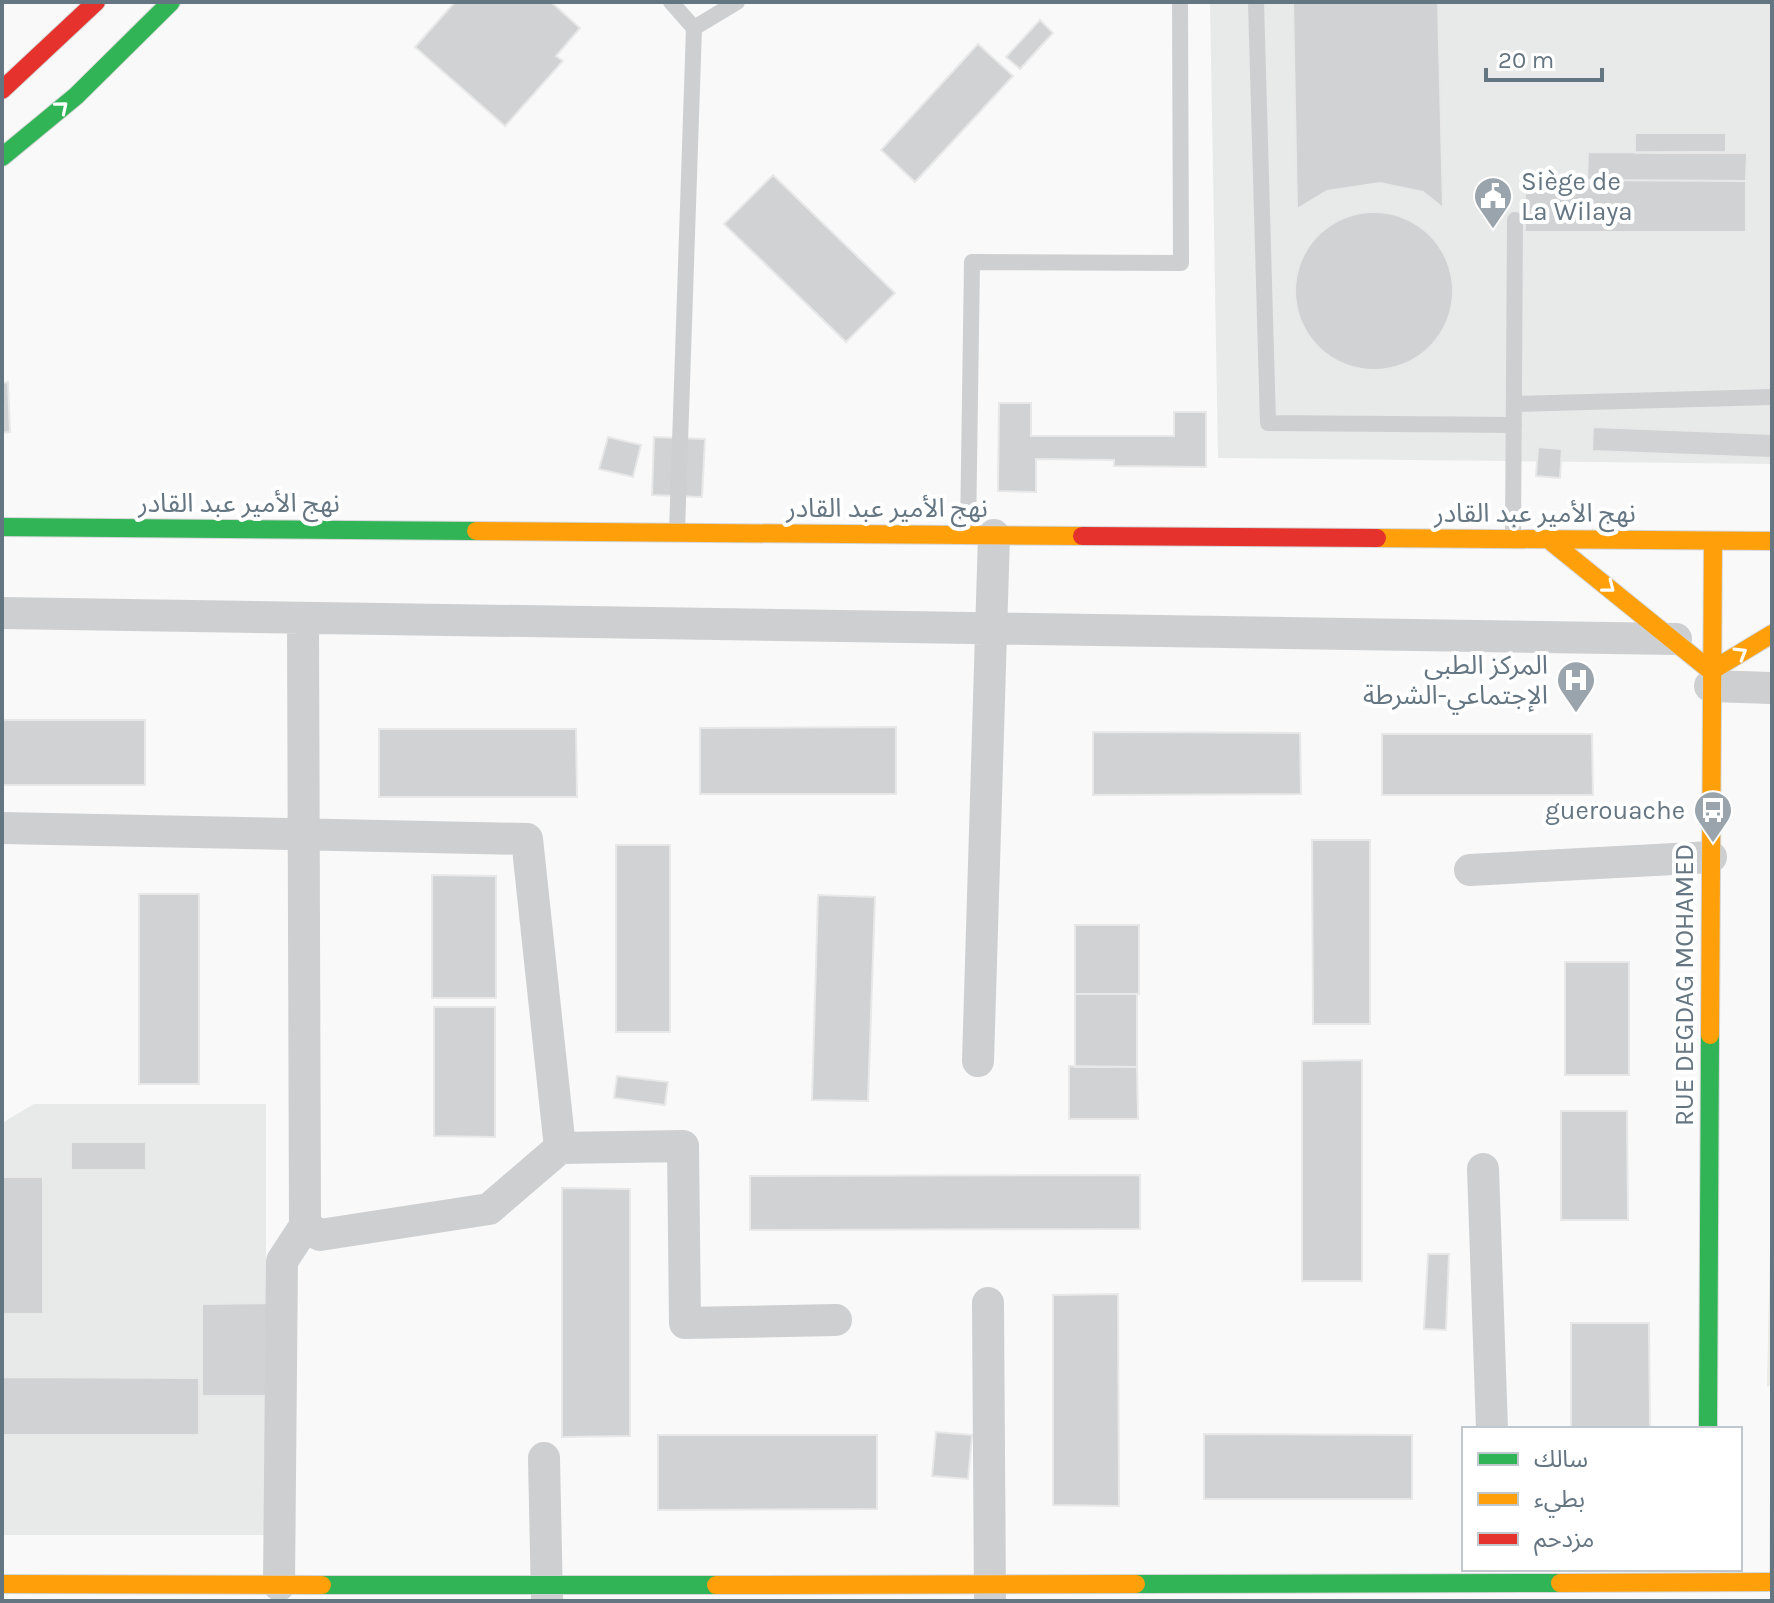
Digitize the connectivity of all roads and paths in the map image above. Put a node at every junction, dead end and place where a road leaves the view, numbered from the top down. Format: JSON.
{"nodes":[{"id":1,"x":96,"y":2,"type":"edge"},
{"id":2,"x":171,"y":2,"type":"edge"},
{"id":3,"x":671,"y":2,"type":"edge"},
{"id":4,"x":737,"y":2,"type":"edge"},
{"id":5,"x":1180,"y":2,"type":"edge"},
{"id":6,"x":1256,"y":2,"type":"edge"},
{"id":7,"x":694,"y":28,"type":"junction"},
{"id":8,"x":2,"y":90,"type":"edge"},
{"id":9,"x":2,"y":157,"type":"edge"},
{"id":10,"x":1515,"y":220,"type":"dead end"},
{"id":11,"x":1772,"y":397,"type":"edge"},
{"id":12,"x":1514,"y":404,"type":"junction"},
{"id":13,"x":1514,"y":425,"type":"junction"},
{"id":14,"x":2,"y":527,"type":"edge"},
{"id":15,"x":677,"y":533,"type":"junction"},
{"id":16,"x":981,"y":535,"type":"junction"},
{"id":17,"x":1513,"y":539,"type":"junction"},
{"id":18,"x":1548,"y":539,"type":"junction"},
{"id":19,"x":1713,"y":541,"type":"junction"},
{"id":20,"x":1772,"y":541,"type":"edge"},
{"id":21,"x":2,"y":613,"type":"edge"},
{"id":22,"x":303,"y":618,"type":"junction"},
{"id":23,"x":993,"y":627,"type":"junction"},
{"id":24,"x":1772,"y":634,"type":"edge"},
{"id":25,"x":1676,"y":639,"type":"junction"},
{"id":26,"x":1711,"y":678,"type":"junction"},
{"id":27,"x":1772,"y":688,"type":"edge"},
{"id":28,"x":2,"y":828,"type":"edge"},
{"id":29,"x":304,"y":837,"type":"junction"},
{"id":30,"x":1711,"y":857,"type":"junction"},
{"id":31,"x":1470,"y":870,"type":"dead end"},
{"id":32,"x":978,"y":1061,"type":"dead end"},
{"id":33,"x":560,"y":1148,"type":"junction"},
{"id":34,"x":1483,"y":1169,"type":"dead end"},
{"id":35,"x":305,"y":1226,"type":"junction"},
{"id":36,"x":988,"y":1303,"type":"dead end"},
{"id":37,"x":836,"y":1320,"type":"dead end"},
{"id":38,"x":1492,"y":1427,"type":"edge"},
{"id":39,"x":1708,"y":1427,"type":"edge"},
{"id":40,"x":544,"y":1458,"type":"dead end"},
{"id":41,"x":1708,"y":1575,"type":"edge"},
{"id":42,"x":1497,"y":1576,"type":"edge"},
{"id":43,"x":1772,"y":1582,"type":"edge"},
{"id":44,"x":2,"y":1584,"type":"edge"},
{"id":45,"x":279,"y":1585,"type":"junction"},
{"id":46,"x":990,"y":1592,"type":"edge"},
{"id":47,"x":1391,"y":1592,"type":"edge"},
{"id":48,"x":232,"y":1593,"type":"edge"},
{"id":49,"x":547,"y":1594,"type":"edge"},
{"id":50,"x":1708,"y":1601,"type":"edge"}],
"edges":[{"from":1,"to":8,"type":"main road"},
{"from":9,"to":2,"type":"main road","one_way":true},
{"from":3,"to":7,"type":"lane"},
{"from":4,"to":7,"type":"lane"},
{"from":5,"to":16,"type":"lane"},
{"from":6,"to":13,"type":"lane"},
{"from":7,"to":15,"type":"lane"},
{"from":10,"to":12,"type":"lane"},
{"from":11,"to":12,"type":"lane"},
{"from":12,"to":13,"type":"lane"},
{"from":13,"to":17,"type":"lane"},
{"from":14,"to":15,"type":"main road","name":"نهج الأمير عبد القادر"},
{"from":15,"to":16,"type":"main road","name":"نهج الأمير عبد القادر"},
{"from":16,"to":17,"type":"main road","name":"نهج الأمير عبد القادر"},
{"from":16,"to":23,"type":"street"},
{"from":17,"to":18,"type":"main road","name":"نهج الأمير عبد القادر"},
{"from":18,"to":19,"type":"main road","name":"نهج الأمير عبد القادر"},
{"from":18,"to":25,"type":"main road","one_way":true},
{"from":19,"to":20,"type":"main road","name":"نهج الأمير عبد القادر"},
{"from":19,"to":26,"type":"main road","name":"RUE DEGDAG MOHAMED"},
{"from":21,"to":22,"type":"street"},
{"from":22,"to":23,"type":"street"},
{"from":22,"to":29,"type":"street"},
{"from":23,"to":25,"type":"street"},
{"from":23,"to":32,"type":"street"},
{"from":26,"to":24,"type":"main road","one_way":true},
{"from":25,"to":26,"type":"main road"},
{"from":26,"to":27,"type":"street"},
{"from":26,"to":30,"type":"main road","name":"RUE DEGDAG MOHAMED"},
{"from":28,"to":29,"type":"street"},
{"from":29,"to":33,"type":"street"},
{"from":29,"to":35,"type":"street"},
{"from":30,"to":31,"type":"street"},
{"from":30,"to":39,"type":"main road","name":"RUE DEGDAG MOHAMED"},
{"from":33,"to":35,"type":"street"},
{"from":33,"to":37,"type":"street"},
{"from":34,"to":38,"type":"street"},
{"from":35,"to":45,"type":"street"},
{"from":36,"to":46,"type":"street"},
{"from":40,"to":49,"type":"street"},
{"from":41,"to":42,"type":"main road"},
{"from":41,"to":43,"type":"main road"},
{"from":41,"to":50,"type":"main road"},
{"from":42,"to":47,"type":"main road"},
{"from":44,"to":48,"type":"main road"},
{"from":45,"to":48,"type":"main road"},
{"from":45,"to":49,"type":"main road"},
{"from":46,"to":47,"type":"main road"},
{"from":46,"to":49,"type":"main road"}]}
